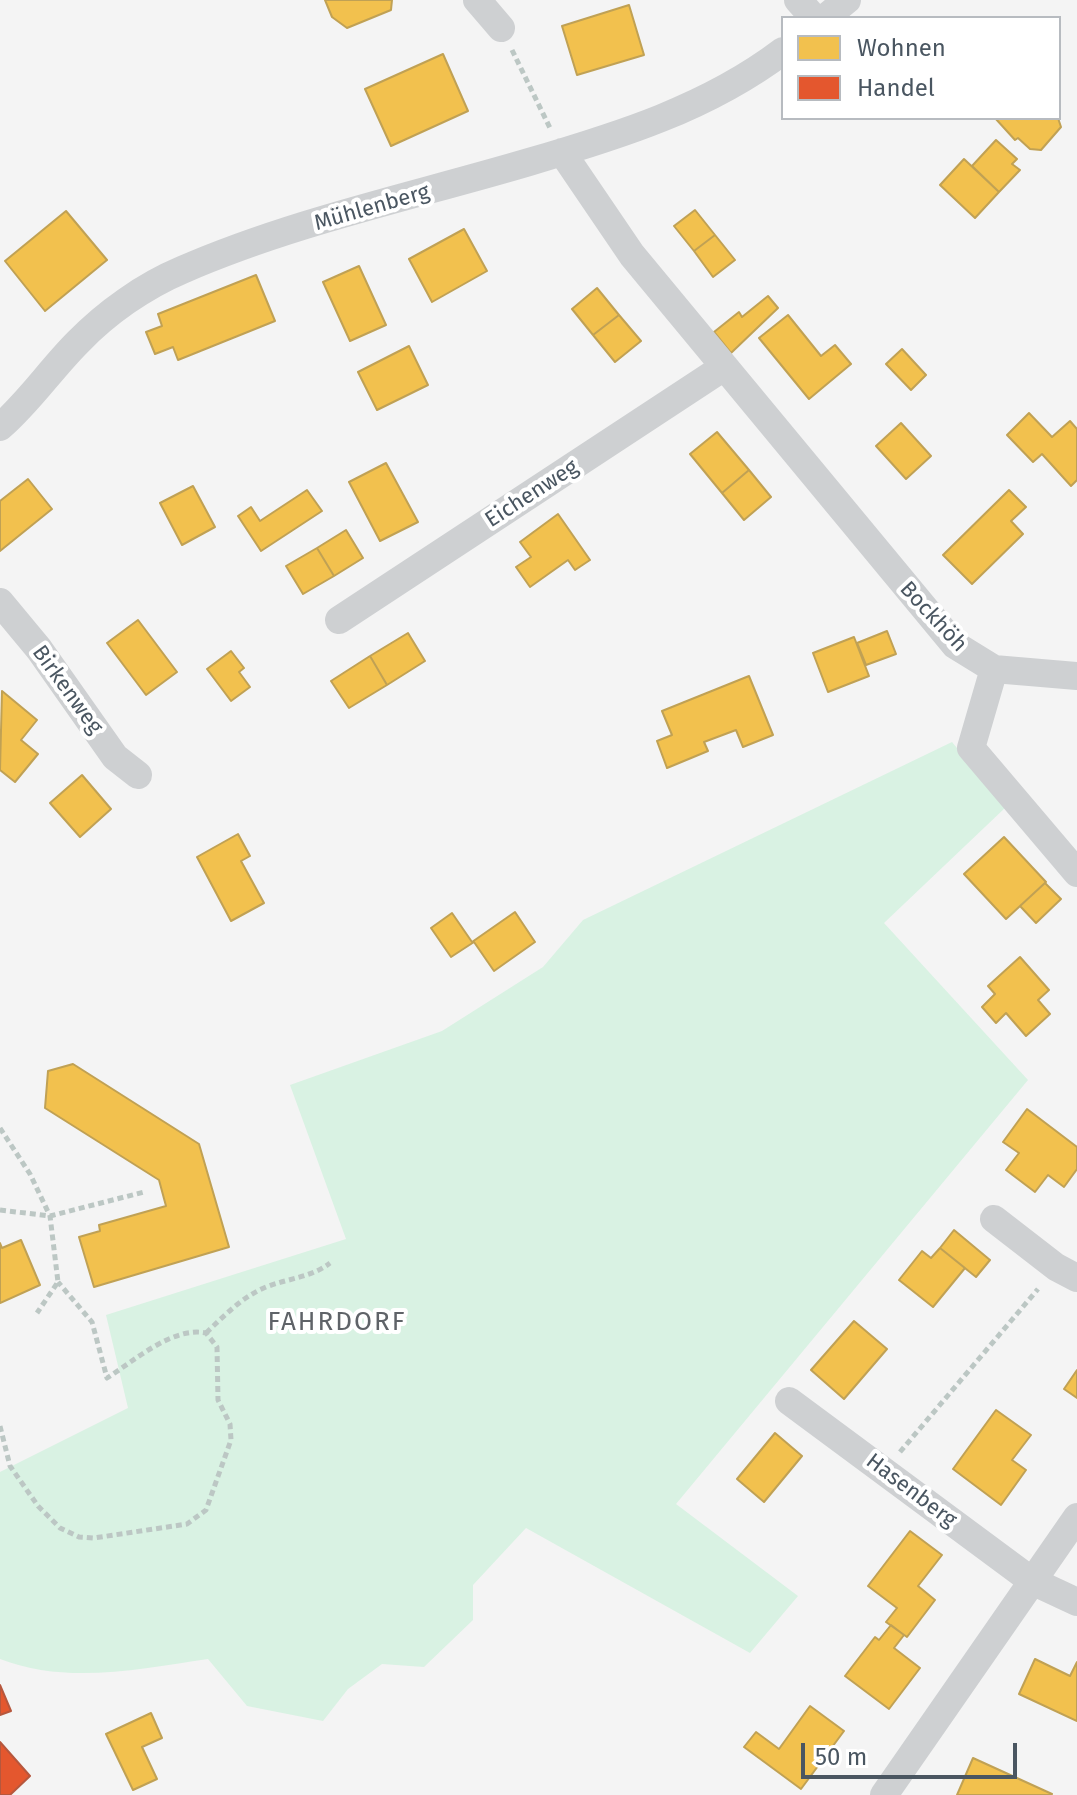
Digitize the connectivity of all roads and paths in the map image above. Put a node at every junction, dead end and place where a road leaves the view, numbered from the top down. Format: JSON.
{"nodes":[{"id":1,"x":477,"y":0,"type":"edge"},
{"id":2,"x":798,"y":0,"type":"edge"},
{"id":3,"x":847,"y":0,"type":"edge"},
{"id":4,"x":812,"y":16,"type":"edge"},
{"id":5,"x":827,"y":16,"type":"edge"},
{"id":6,"x":501,"y":28,"type":"joint"},
{"id":7,"x":781,"y":52,"type":"edge"},
{"id":8,"x":562,"y":152,"type":"junction"},
{"id":9,"x":724,"y":367,"type":"junction"},
{"id":10,"x":0,"y":427,"type":"edge"},
{"id":11,"x":0,"y":602,"type":"edge"},
{"id":12,"x":339,"y":620,"type":"dead end"},
{"id":13,"x":994,"y":669,"type":"junction"},
{"id":14,"x":1077,"y":676,"type":"edge"},
{"id":15,"x":138,"y":775,"type":"dead end"},
{"id":16,"x":1077,"y":873,"type":"edge"},
{"id":17,"x":0,"y":1128,"type":"edge"},
{"id":18,"x":144,"y":1192,"type":"dead end"},
{"id":19,"x":0,"y":1210,"type":"edge"},
{"id":20,"x":50,"y":1216,"type":"junction"},
{"id":21,"x":994,"y":1219,"type":"dead end"},
{"id":22,"x":330,"y":1263,"type":"dead end"},
{"id":23,"x":1067,"y":1272,"type":"edge"},
{"id":24,"x":58,"y":1282,"type":"junction"},
{"id":25,"x":37,"y":1313,"type":"dead end"},
{"id":26,"x":206,"y":1333,"type":"junction"},
{"id":27,"x":789,"y":1401,"type":"dead end"},
{"id":28,"x":0,"y":1426,"type":"edge"},
{"id":29,"x":883,"y":1471,"type":"junction"},
{"id":30,"x":1077,"y":1517,"type":"edge"},
{"id":31,"x":1032,"y":1581,"type":"junction"},
{"id":32,"x":1077,"y":1602,"type":"edge"},
{"id":33,"x":884,"y":1795,"type":"edge"}],
"edges":[{"from":1,"to":6,"type":"street"},
{"from":2,"to":4,"type":"street"},
{"from":3,"to":5,"type":"street"},
{"from":6,"to":8,"type":"path"},
{"from":7,"to":8,"type":"street","name":"Mühlenberg"},
{"from":8,"to":9,"type":"street"},
{"from":8,"to":10,"type":"street","name":"Mühlenberg"},
{"from":9,"to":12,"type":"street","name":"Eichenweg"},
{"from":9,"to":13,"type":"street","name":"Bockhöh"},
{"from":11,"to":15,"type":"street","name":"Birkenweg"},
{"from":13,"to":14,"type":"street","name":"Bockhöh"},
{"from":13,"to":16,"type":"street"},
{"from":17,"to":20,"type":"path"},
{"from":18,"to":20,"type":"path"},
{"from":19,"to":20,"type":"path"},
{"from":20,"to":24,"type":"path"},
{"from":21,"to":23,"type":"street"},
{"from":22,"to":26,"type":"path"},
{"from":23,"to":29,"type":"path"},
{"from":24,"to":25,"type":"path"},
{"from":24,"to":26,"type":"path"},
{"from":26,"to":28,"type":"path"},
{"from":27,"to":29,"type":"street","name":"Hasenberg"},
{"from":29,"to":31,"type":"street","name":"Hasenberg"},
{"from":30,"to":31,"type":"street"},
{"from":31,"to":32,"type":"street","name":"Hasenberg"},
{"from":31,"to":33,"type":"street"}]}
